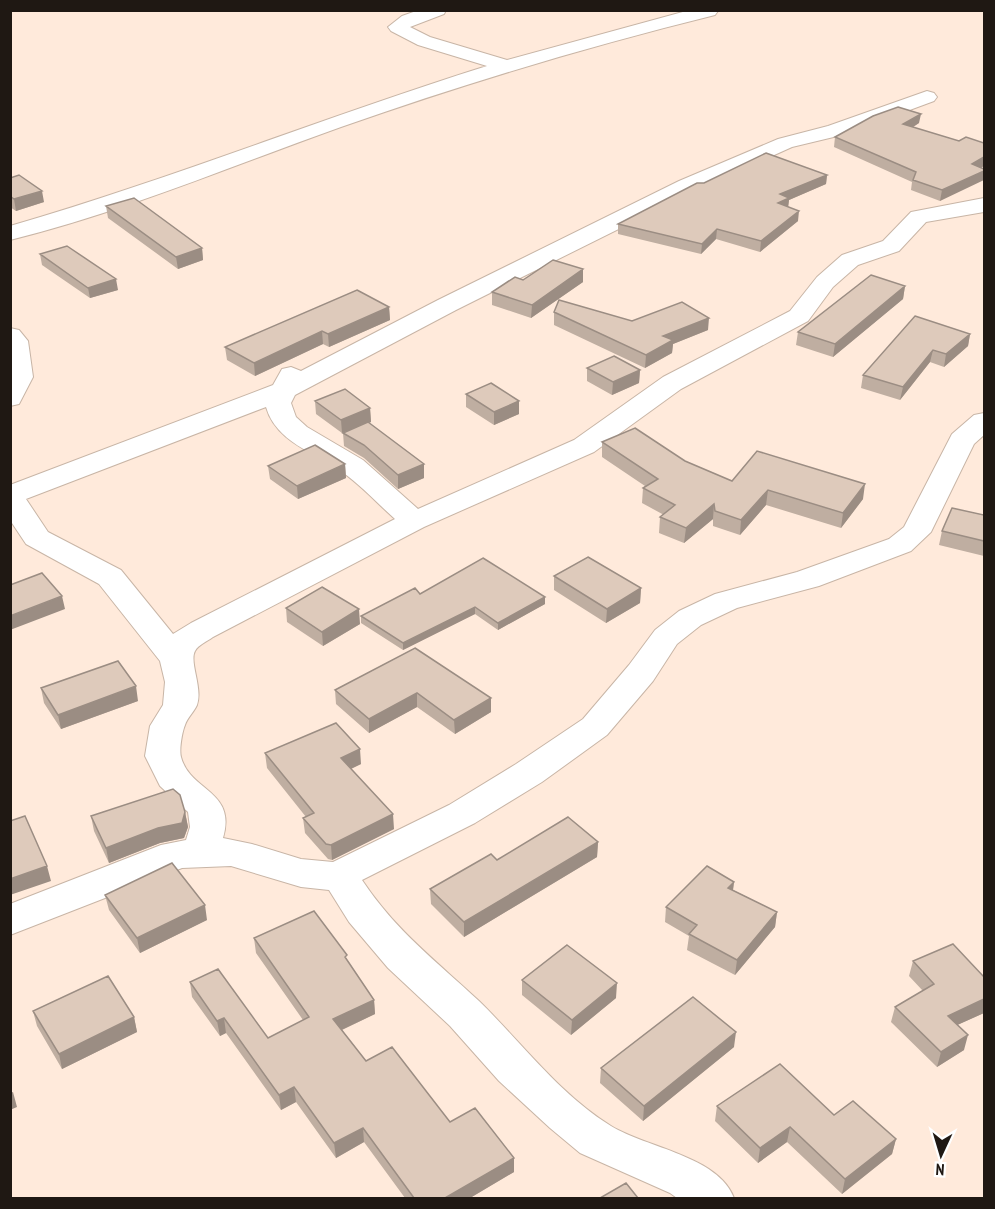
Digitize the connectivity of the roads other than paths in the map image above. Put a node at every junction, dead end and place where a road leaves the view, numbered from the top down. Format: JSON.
{"nodes":[{"id":1,"x":438,"y":10,"type":"edge"},
{"id":2,"x":709,"y":11,"type":"edge"},
{"id":3,"x":507,"y":66,"type":"junction"},
{"id":4,"x":927,"y":97,"type":"dead end"},
{"id":5,"x":984,"y":205,"type":"edge"},
{"id":6,"x":10,"y":233,"type":"edge"},
{"id":7,"x":10,"y":334,"type":"edge"},
{"id":8,"x":300,"y":359,"type":"dead end"},
{"id":9,"x":282,"y":391,"type":"junction"},
{"id":10,"x":10,"y":398,"type":"edge"},
{"id":11,"x":984,"y":421,"type":"edge"},
{"id":12,"x":10,"y":496,"type":"edge"},
{"id":13,"x":414,"y":521,"type":"junction"},
{"id":14,"x":176,"y":659,"type":"junction"},
{"id":15,"x":201,"y":851,"type":"junction"},
{"id":16,"x":339,"y":875,"type":"junction"},
{"id":17,"x":10,"y":920,"type":"edge"},
{"id":18,"x":711,"y":1198,"type":"edge"}],
"edges":[{"from":1,"to":3,"type":"street"},
{"from":2,"to":3,"type":"street"},
{"from":3,"to":6,"type":"street"},
{"from":4,"to":9,"type":"street"},
{"from":5,"to":13,"type":"street"},
{"from":7,"to":10,"type":"street"},
{"from":8,"to":9,"type":"street"},
{"from":9,"to":12,"type":"street"},
{"from":9,"to":13,"type":"street"},
{"from":11,"to":16,"type":"street"},
{"from":12,"to":14,"type":"street"},
{"from":13,"to":14,"type":"street"},
{"from":14,"to":15,"type":"street"},
{"from":15,"to":16,"type":"street"},
{"from":15,"to":17,"type":"street"},
{"from":16,"to":18,"type":"street"}]}
